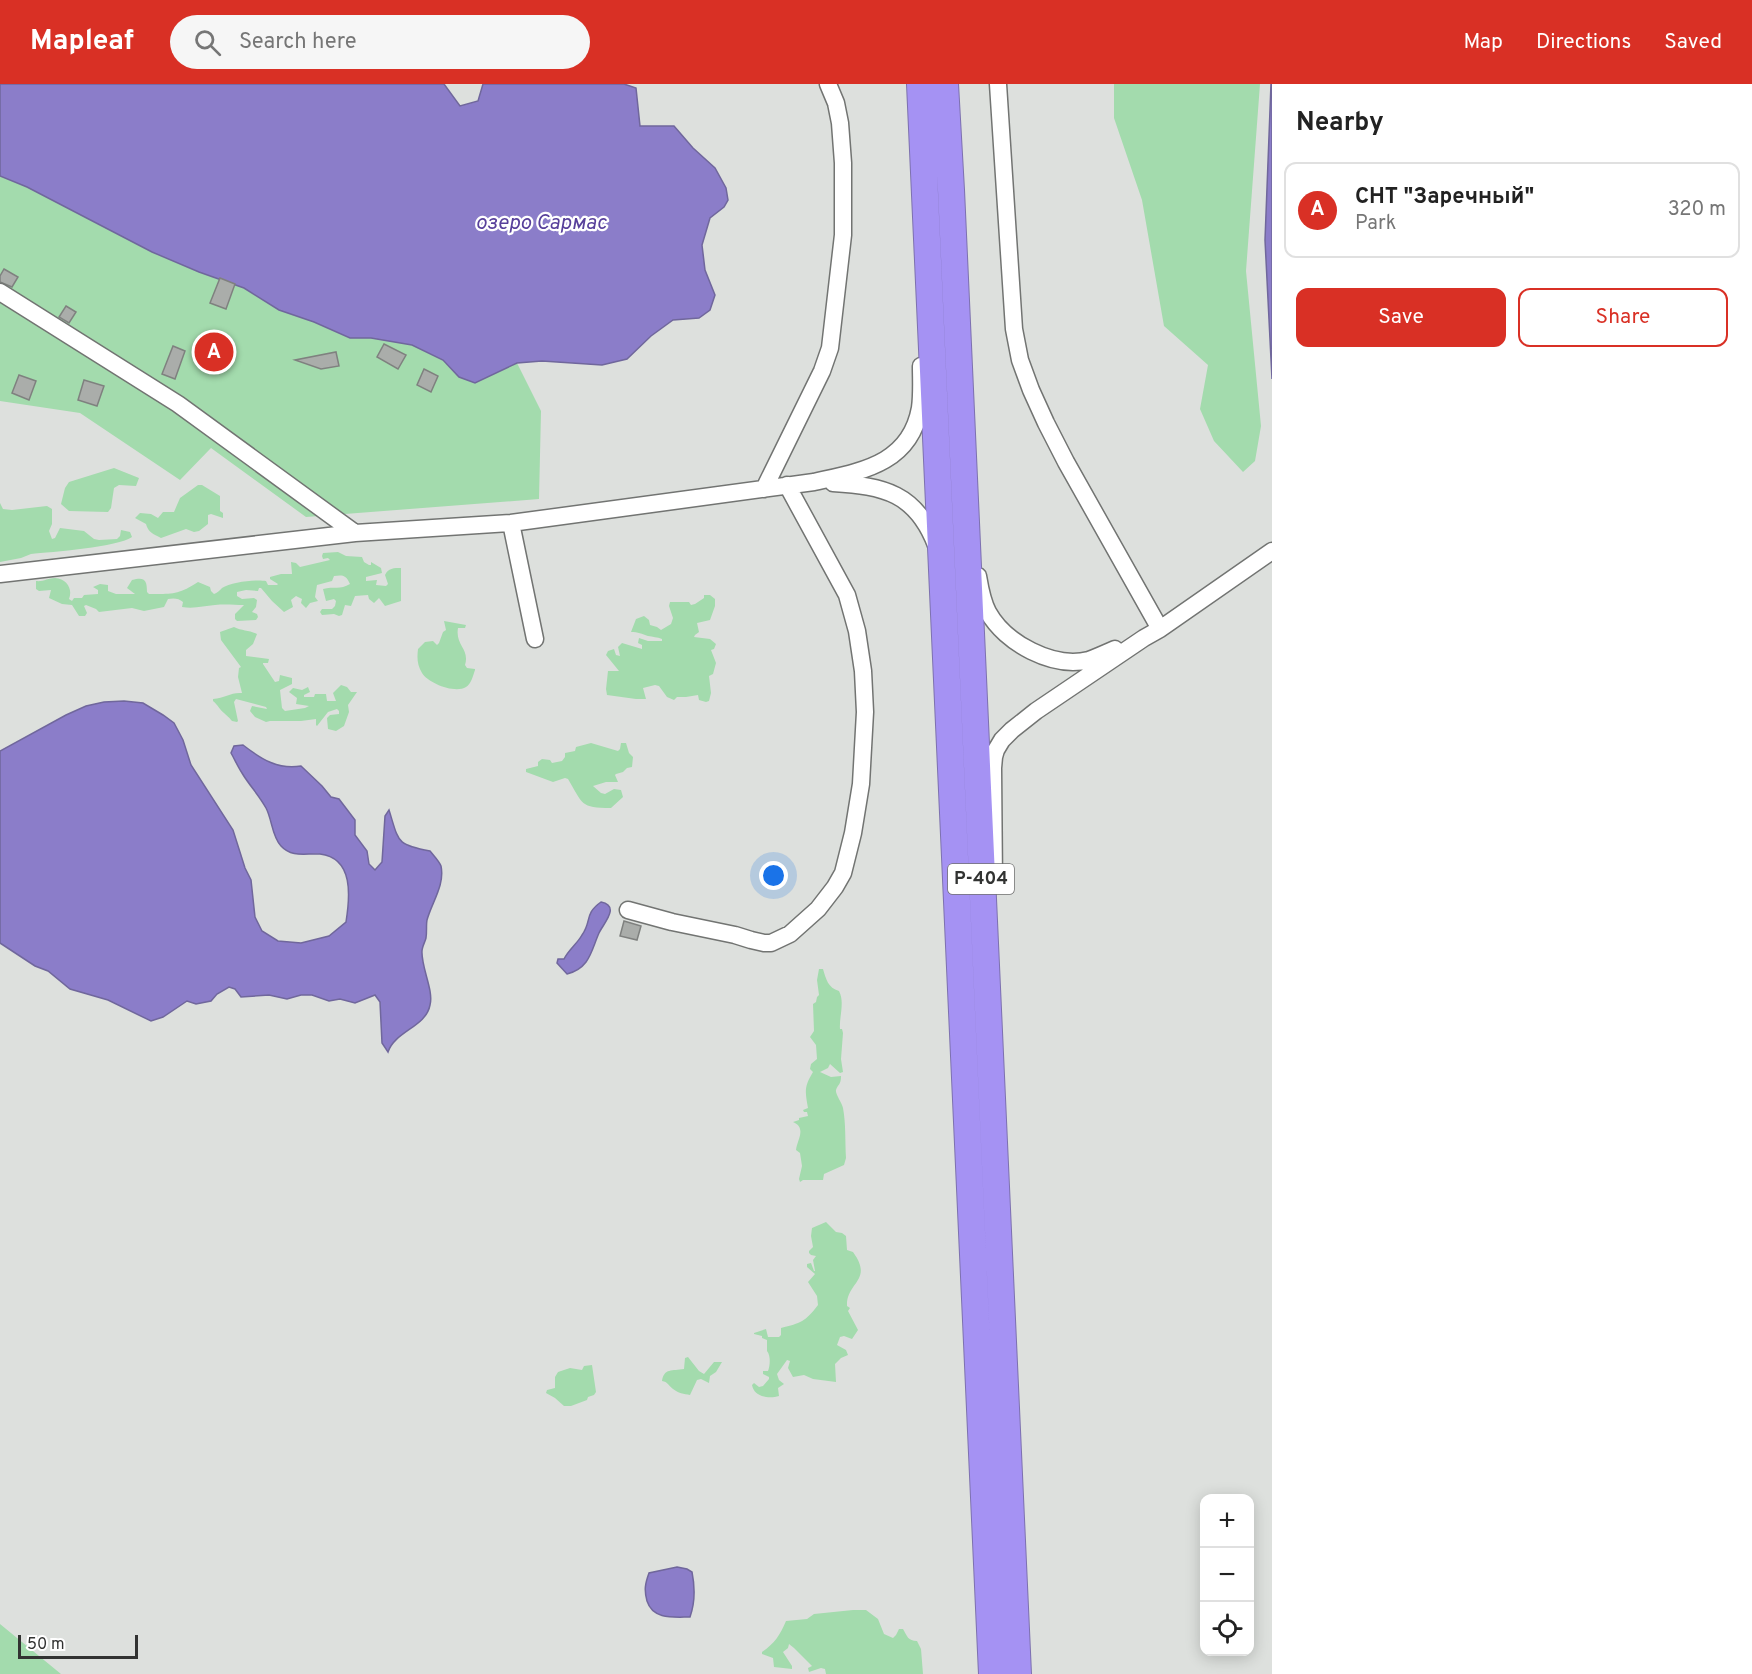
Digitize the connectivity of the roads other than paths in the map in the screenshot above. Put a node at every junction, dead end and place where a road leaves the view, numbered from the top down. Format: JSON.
{"nodes":[{"id":1,"x":828,"y":84,"type":"edge"},
{"id":2,"x":920,"y":84,"type":"edge"},
{"id":3,"x":945,"y":84,"type":"edge"},
{"id":4,"x":999,"y":84,"type":"edge"},
{"id":5,"x":925,"y":191,"type":"junction"},
{"id":6,"x":0,"y":292,"type":"edge"},
{"id":7,"x":814,"y":482,"type":"junction"},
{"id":8,"x":787,"y":485,"type":"junction"},
{"id":9,"x":764,"y":489,"type":"junction"},
{"id":10,"x":965,"y":519,"type":"junction"},
{"id":11,"x":511,"y":522,"type":"junction"},
{"id":12,"x":355,"y":533,"type":"junction"},
{"id":13,"x":1272,"y":551,"type":"edge"},
{"id":14,"x":0,"y":574,"type":"edge"},
{"id":15,"x":943,"y":579,"type":"junction"},
{"id":16,"x":1160,"y":629,"type":"junction"},
{"id":17,"x":1144,"y":638,"type":"junction"},
{"id":18,"x":535,"y":639,"type":"dead end"},
{"id":19,"x":628,"y":910,"type":"dead end"},
{"id":20,"x":990,"y":1066,"type":"junction"},
{"id":21,"x":992,"y":1674,"type":"edge"},
{"id":22,"x":1018,"y":1674,"type":"edge"}],
"edges":[{"from":1,"to":9,"type":"street"},
{"from":2,"to":5,"type":"highway","number":"Р-404"},
{"from":3,"to":10,"type":"highway","number":"Р-404"},
{"from":4,"to":16,"type":"street"},
{"from":5,"to":7,"type":"street"},
{"from":5,"to":15,"type":"highway","number":"Р-404"},
{"from":6,"to":12,"type":"street"},
{"from":7,"to":8,"type":"street"},
{"from":7,"to":15,"type":"street"},
{"from":8,"to":9,"type":"street"},
{"from":8,"to":19,"type":"street"},
{"from":9,"to":11,"type":"street"},
{"from":10,"to":17,"type":"street"},
{"from":10,"to":20,"type":"highway","number":"Р-404"},
{"from":11,"to":12,"type":"street"},
{"from":11,"to":18,"type":"street"},
{"from":12,"to":14,"type":"street"},
{"from":13,"to":16,"type":"street"},
{"from":15,"to":21,"type":"highway","number":"Р-404"},
{"from":16,"to":17,"type":"street"},
{"from":17,"to":20,"type":"street"},
{"from":20,"to":22,"type":"highway","number":"Р-404"}]}
